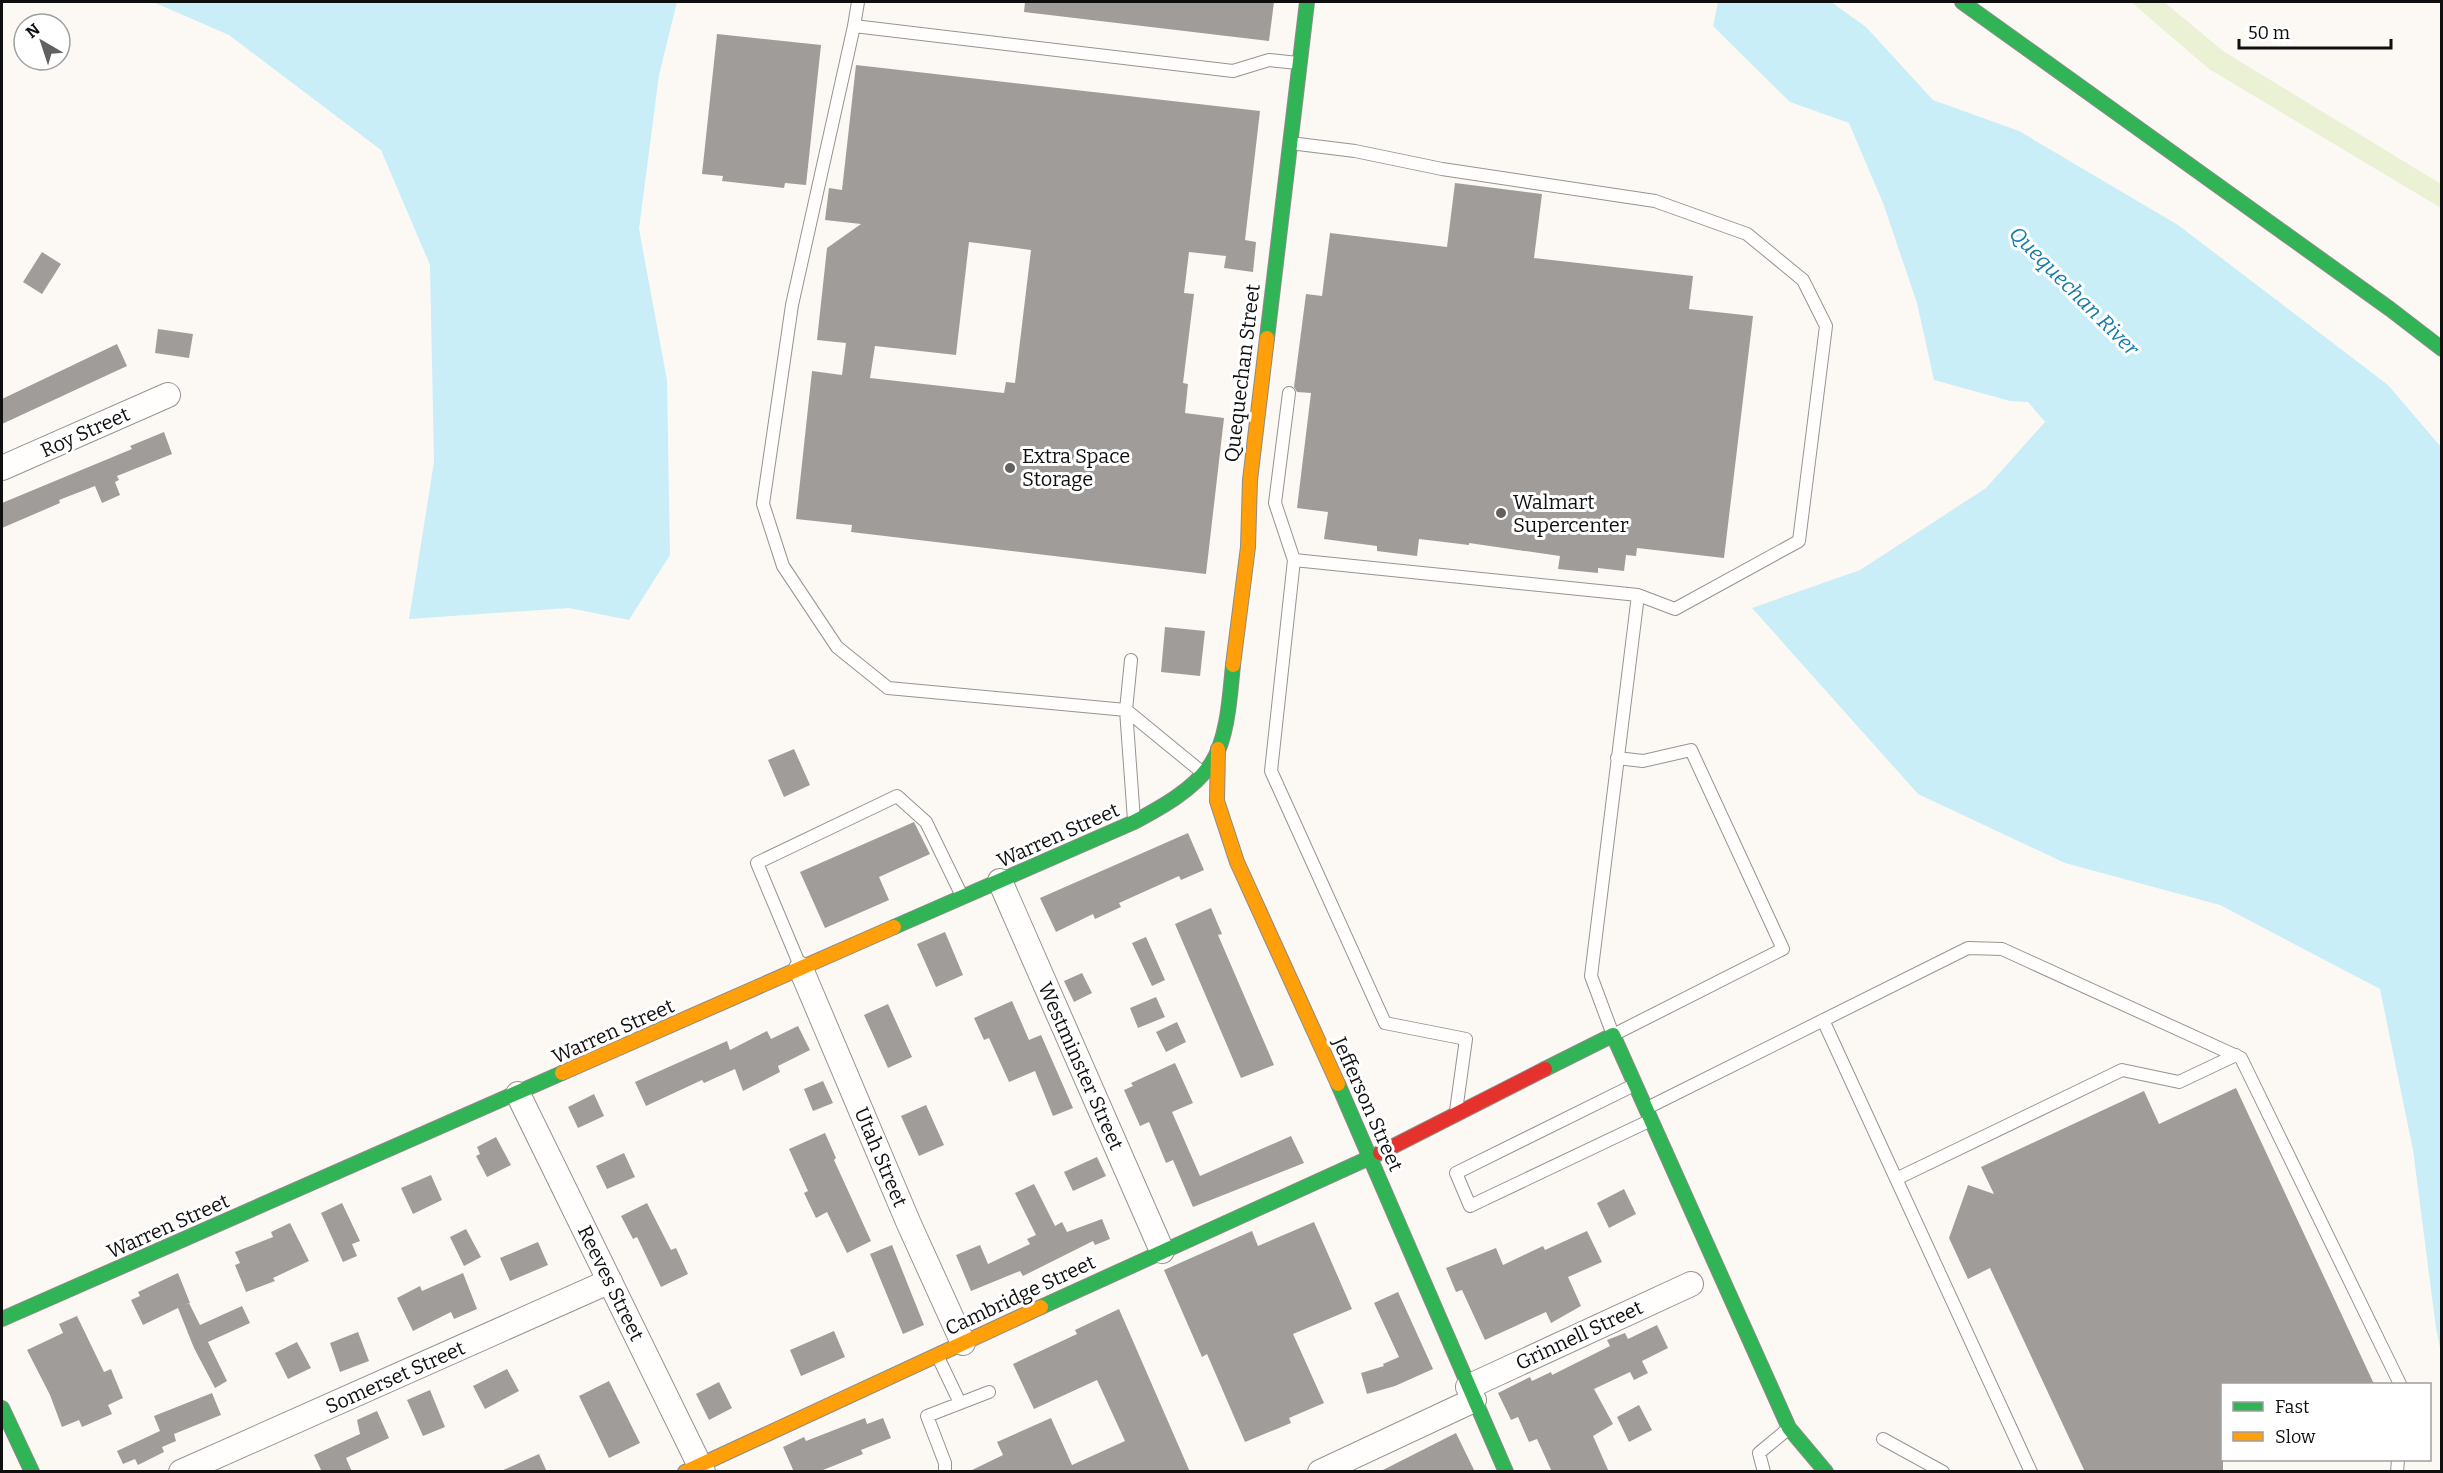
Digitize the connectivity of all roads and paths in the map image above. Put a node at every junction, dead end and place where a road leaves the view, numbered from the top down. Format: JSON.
{"nodes":[{"id":1,"x":858,"y":2,"type":"edge"},
{"id":2,"x":1306,"y":2,"type":"edge"},
{"id":3,"x":1962,"y":2,"type":"edge"},
{"id":4,"x":854,"y":26,"type":"junction"},
{"id":5,"x":1299,"y":63,"type":"junction"},
{"id":6,"x":1289,"y":143,"type":"junction"},
{"id":7,"x":2442,"y":349,"type":"edge"},
{"id":8,"x":1289,"y":393,"type":"dead end"},
{"id":9,"x":168,"y":395,"type":"dead end"},
{"id":10,"x":2,"y":468,"type":"edge"},
{"id":11,"x":1294,"y":560,"type":"junction"},
{"id":12,"x":1638,"y":595,"type":"junction"},
{"id":13,"x":1131,"y":660,"type":"dead end"},
{"id":14,"x":1126,"y":710,"type":"junction"},
{"id":15,"x":1218,"y":749,"type":"junction"},
{"id":16,"x":1617,"y":758,"type":"junction"},
{"id":17,"x":1204,"y":774,"type":"junction"},
{"id":18,"x":1134,"y":822,"type":"junction"},
{"id":19,"x":1000,"y":881,"type":"junction"},
{"id":20,"x":963,"y":898,"type":"junction"},
{"id":21,"x":801,"y":969,"type":"junction"},
{"id":22,"x":1823,"y":1020,"type":"junction"},
{"id":23,"x":1613,"y":1035,"type":"junction"},
{"id":24,"x":2236,"y":1055,"type":"junction"},
{"id":25,"x":1635,"y":1084,"type":"junction"},
{"id":26,"x":518,"y":1094,"type":"junction"},
{"id":27,"x":1649,"y":1114,"type":"junction"},
{"id":28,"x":1456,"y":1115,"type":"junction"},
{"id":29,"x":1371,"y":1157,"type":"junction"},
{"id":30,"x":1896,"y":1179,"type":"junction"},
{"id":31,"x":1162,"y":1251,"type":"junction"},
{"id":32,"x":610,"y":1281,"type":"junction"},
{"id":33,"x":1690,"y":1284,"type":"dead end"},
{"id":34,"x":2,"y":1318,"type":"edge"},
{"id":35,"x":963,"y":1343,"type":"junction"},
{"id":36,"x":938,"y":1356,"type":"junction"},
{"id":37,"x":2400,"y":1383,"type":"edge"},
{"id":38,"x":989,"y":1392,"type":"dead end"},
{"id":39,"x":1471,"y":1394,"type":"junction"},
{"id":40,"x":960,"y":1403,"type":"junction"},
{"id":41,"x":2,"y":1408,"type":"edge"},
{"id":42,"x":1789,"y":1428,"type":"junction"},
{"id":43,"x":1883,"y":1439,"type":"dead end"},
{"id":44,"x":696,"y":1469,"type":"edge"},
{"id":45,"x":32,"y":1472,"type":"edge"},
{"id":46,"x":181,"y":1472,"type":"edge"},
{"id":47,"x":945,"y":1472,"type":"edge"},
{"id":48,"x":1320,"y":1472,"type":"edge"},
{"id":49,"x":1506,"y":1472,"type":"edge"},
{"id":50,"x":1764,"y":1472,"type":"edge"},
{"id":51,"x":1826,"y":1472,"type":"edge"},
{"id":52,"x":1943,"y":1472,"type":"edge"},
{"id":53,"x":2031,"y":1472,"type":"edge"}],
"edges":[{"from":1,"to":4,"type":"lane"},
{"from":2,"to":5,"type":"main road","name":"Quequechan Street"},
{"from":3,"to":7,"type":"main road"},
{"from":4,"to":5,"type":"lane"},
{"from":4,"to":14,"type":"lane"},
{"from":5,"to":6,"type":"main road","name":"Quequechan Street"},
{"from":6,"to":12,"type":"lane"},
{"from":6,"to":15,"type":"main road","name":"Quequechan Street"},
{"from":8,"to":11,"type":"lane"},
{"from":9,"to":10,"type":"street","name":"Roy Street"},
{"from":11,"to":12,"type":"lane"},
{"from":11,"to":28,"type":"lane"},
{"from":12,"to":16,"type":"lane"},
{"from":13,"to":14,"type":"lane"},
{"from":14,"to":17,"type":"lane"},
{"from":14,"to":18,"type":"lane"},
{"from":15,"to":17,"type":"main road","name":"Warren Street"},
{"from":15,"to":29,"type":"main road","name":"Jefferson Street"},
{"from":16,"to":23,"type":"lane"},
{"from":16,"to":23,"type":"lane"},
{"from":17,"to":18,"type":"main road","name":"Warren Street"},
{"from":18,"to":19,"type":"main road","name":"Warren Street"},
{"from":19,"to":20,"type":"main road","name":"Warren Street"},
{"from":19,"to":31,"type":"street","name":"Westminster Street"},
{"from":20,"to":21,"type":"main road","name":"Warren Street"},
{"from":20,"to":21,"type":"lane"},
{"from":21,"to":26,"type":"main road","name":"Warren Street"},
{"from":21,"to":35,"type":"street","name":"Utah Street"},
{"from":22,"to":24,"type":"lane"},
{"from":22,"to":27,"type":"lane"},
{"from":22,"to":30,"type":"lane"},
{"from":23,"to":25,"type":"main road"},
{"from":23,"to":28,"type":"main road","name":"Cambridge Street"},
{"from":24,"to":30,"type":"lane"},
{"from":24,"to":37,"type":"lane"},
{"from":25,"to":27,"type":"main road"},
{"from":25,"to":27,"type":"lane"},
{"from":26,"to":32,"type":"street","name":"Reeves Street"},
{"from":26,"to":34,"type":"main road","name":"Warren Street"},
{"from":27,"to":42,"type":"main road"},
{"from":28,"to":29,"type":"main road","name":"Cambridge Street"},
{"from":29,"to":31,"type":"main road","name":"Cambridge Street"},
{"from":29,"to":39,"type":"main road","name":"Jefferson Street"},
{"from":30,"to":53,"type":"lane"},
{"from":31,"to":35,"type":"main road","name":"Cambridge Street"},
{"from":32,"to":44,"type":"street","name":"Reeves Street"},
{"from":32,"to":46,"type":"street","name":"Somerset Street"},
{"from":33,"to":39,"type":"street","name":"Grinnell Street"},
{"from":35,"to":36,"type":"main road","name":"Cambridge Street"},
{"from":36,"to":40,"type":"lane"},
{"from":36,"to":44,"type":"main road","name":"Cambridge Street"},
{"from":38,"to":40,"type":"lane"},
{"from":39,"to":48,"type":"street","name":"Grinnell Street"},
{"from":39,"to":49,"type":"main road","name":"Jefferson Street"},
{"from":40,"to":47,"type":"lane"},
{"from":41,"to":45,"type":"main road"},
{"from":42,"to":50,"type":"lane"},
{"from":42,"to":51,"type":"main road"},
{"from":43,"to":52,"type":"lane"}]}
